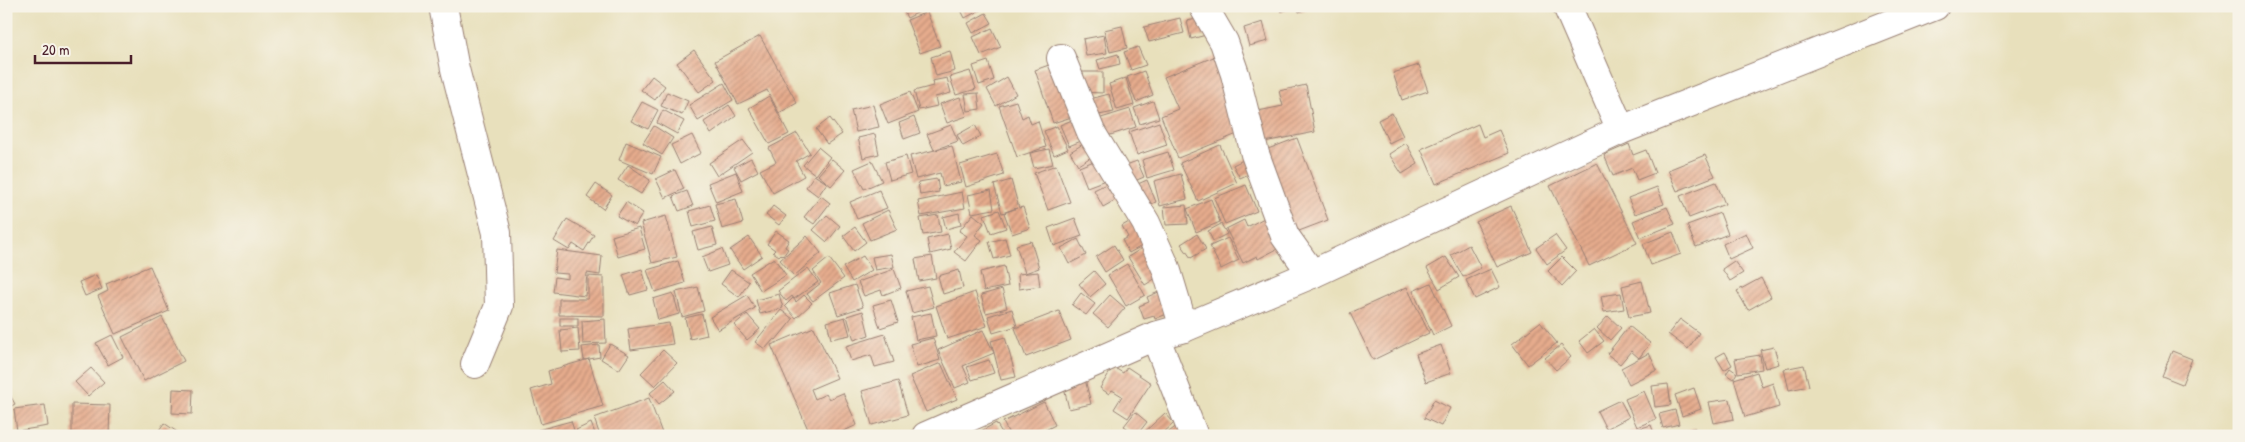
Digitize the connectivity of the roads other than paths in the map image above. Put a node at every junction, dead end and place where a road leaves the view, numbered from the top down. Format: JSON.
{"nodes":[{"id":1,"x":443,"y":6,"type":"edge"},
{"id":2,"x":1203,"y":6,"type":"edge"},
{"id":3,"x":1567,"y":6,"type":"edge"},
{"id":4,"x":1935,"y":6,"type":"edge"},
{"id":5,"x":1061,"y":58,"type":"dead end"},
{"id":6,"x":1621,"y":130,"type":"junction"},
{"id":7,"x":1312,"y":274,"type":"junction"},
{"id":8,"x":1184,"y":328,"type":"junction"},
{"id":9,"x":1155,"y":336,"type":"junction"},
{"id":10,"x":475,"y":364,"type":"dead end"},
{"id":11,"x":926,"y":436,"type":"edge"},
{"id":12,"x":1194,"y":436,"type":"edge"}],
"edges":[{"from":1,"to":10,"type":"street"},
{"from":2,"to":7,"type":"street"},
{"from":3,"to":6,"type":"street"},
{"from":4,"to":6,"type":"street"},
{"from":5,"to":8,"type":"street"},
{"from":6,"to":7,"type":"street"},
{"from":7,"to":8,"type":"street"},
{"from":8,"to":9,"type":"street"},
{"from":9,"to":11,"type":"street"},
{"from":9,"to":12,"type":"street"}]}
